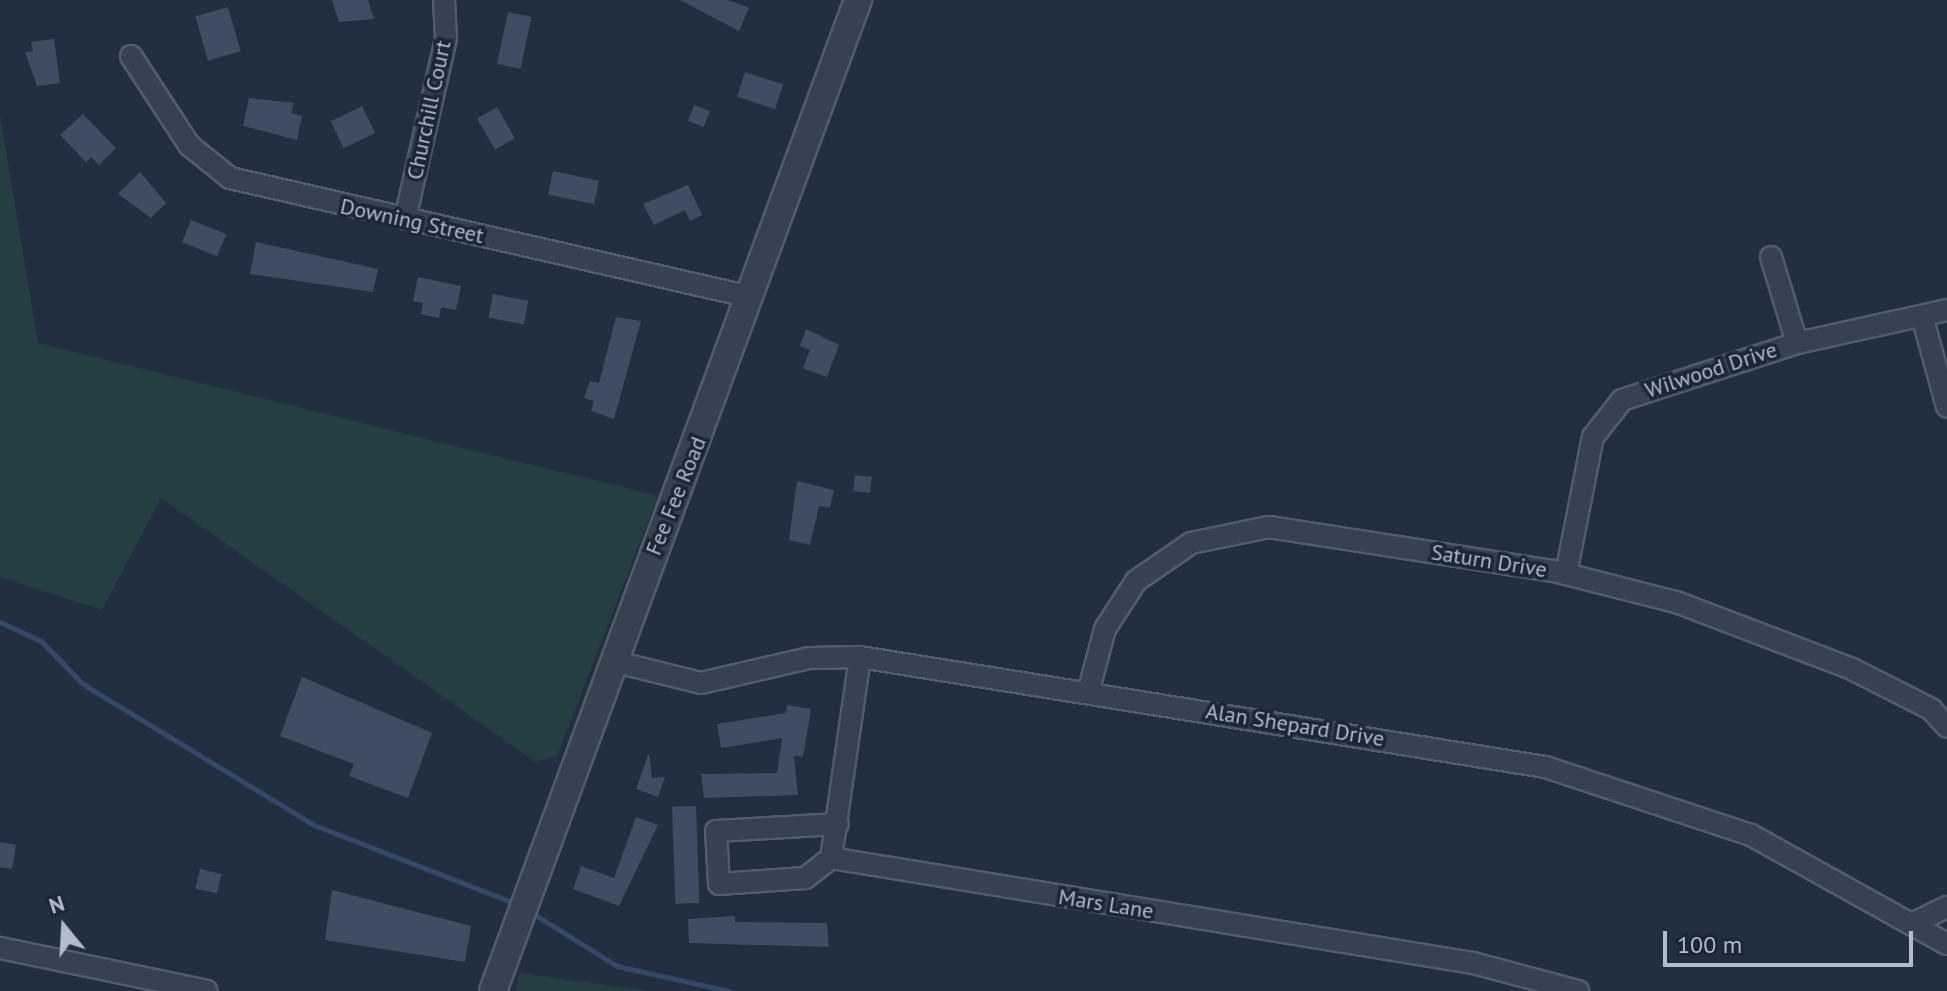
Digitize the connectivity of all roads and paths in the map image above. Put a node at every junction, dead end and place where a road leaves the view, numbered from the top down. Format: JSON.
{"nodes":[{"id":1,"x":444,"y":0,"type":"edge"},
{"id":2,"x":858,"y":0,"type":"edge"},
{"id":3,"x":131,"y":56,"type":"dead end"},
{"id":4,"x":405,"y":219,"type":"junction"},
{"id":5,"x":1771,"y":257,"type":"dead end"},
{"id":6,"x":751,"y":297,"type":"junction"},
{"id":7,"x":1947,"y":310,"type":"edge"},
{"id":8,"x":1922,"y":316,"type":"junction"},
{"id":9,"x":1797,"y":343,"type":"junction"},
{"id":10,"x":1947,"y":407,"type":"edge"},
{"id":11,"x":1566,"y":574,"type":"junction"},
{"id":12,"x":860,"y":657,"type":"junction"},
{"id":13,"x":612,"y":661,"type":"junction"},
{"id":14,"x":1088,"y":693,"type":"junction"},
{"id":15,"x":1947,"y":727,"type":"edge"},
{"id":16,"x":838,"y":824,"type":"junction"},
{"id":17,"x":831,"y":858,"type":"junction"},
{"id":18,"x":1947,"y":907,"type":"edge"},
{"id":19,"x":1914,"y":923,"type":"junction"},
{"id":20,"x":1947,"y":944,"type":"edge"},
{"id":21,"x":0,"y":948,"type":"edge"},
{"id":22,"x":207,"y":991,"type":"edge"},
{"id":23,"x":493,"y":991,"type":"edge"},
{"id":24,"x":1578,"y":991,"type":"edge"}],
"edges":[{"from":1,"to":4,"type":"street","name":"Churchill Court"},
{"from":2,"to":6,"type":"street","name":"Fee Fee Road"},
{"from":3,"to":4,"type":"street","name":"Downing Street"},
{"from":4,"to":6,"type":"street","name":"Downing Street"},
{"from":5,"to":9,"type":"street","name":"Wilwood Drive"},
{"from":6,"to":13,"type":"street","name":"Fee Fee Road"},
{"from":7,"to":8,"type":"street","name":"Wilwood Drive"},
{"from":8,"to":9,"type":"street","name":"Wilwood Drive"},
{"from":8,"to":10,"type":"street"},
{"from":9,"to":11,"type":"street","name":"Wilwood Drive"},
{"from":11,"to":14,"type":"street","name":"Saturn Drive"},
{"from":11,"to":15,"type":"street","name":"Saturn Drive"},
{"from":12,"to":13,"type":"street","name":"Alan Shepard Drive"},
{"from":12,"to":14,"type":"street","name":"Alan Shepard Drive"},
{"from":12,"to":16,"type":"street"},
{"from":13,"to":23,"type":"street","name":"Fee Fee Road"},
{"from":14,"to":19,"type":"street","name":"Alan Shepard Drive"},
{"from":16,"to":17,"type":"street"},
{"from":16,"to":17,"type":"street"},
{"from":17,"to":24,"type":"street","name":"Mars Lane"},
{"from":18,"to":19,"type":"street"},
{"from":19,"to":20,"type":"street","name":"Alan Shepard Drive"},
{"from":21,"to":22,"type":"street"}]}
